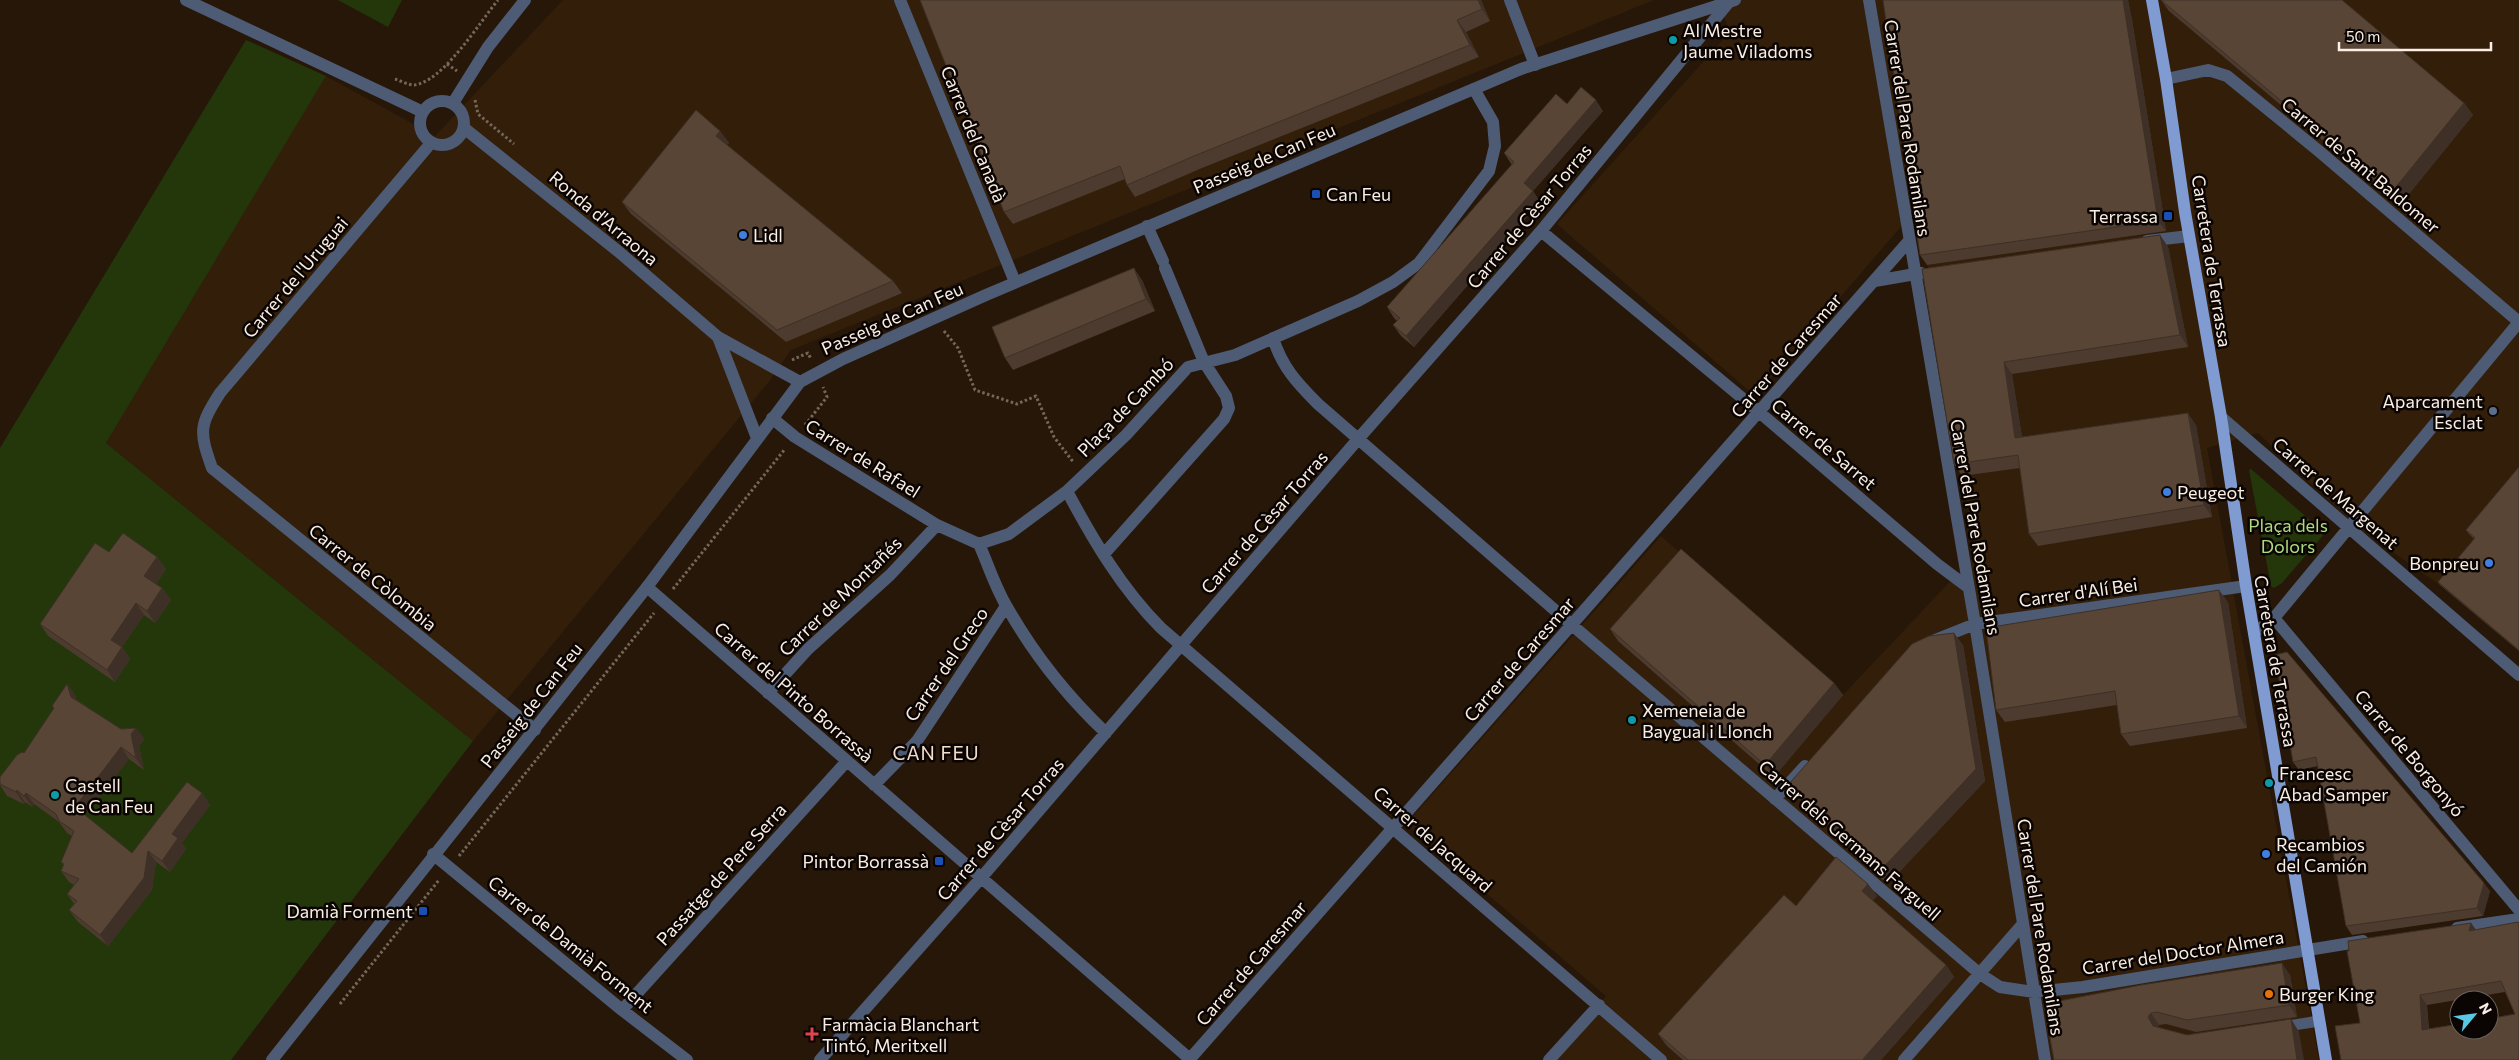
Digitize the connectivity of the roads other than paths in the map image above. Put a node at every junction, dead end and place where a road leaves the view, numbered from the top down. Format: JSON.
{"nodes":[{"id":1,"x":186,"y":0,"type":"edge"},
{"id":2,"x":525,"y":0,"type":"edge"},
{"id":3,"x":900,"y":0,"type":"edge"},
{"id":4,"x":1510,"y":0,"type":"edge"},
{"id":5,"x":1869,"y":0,"type":"edge"},
{"id":6,"x":2152,"y":0,"type":"edge"},
{"id":7,"x":1732,"y":1,"type":"edge"},
{"id":8,"x":1535,"y":65,"type":"junction"},
{"id":9,"x":2166,"y":80,"type":"junction"},
{"id":10,"x":1474,"y":89,"type":"junction"},
{"id":11,"x":453,"y":103,"type":"junction"},
{"id":12,"x":423,"y":112,"type":"junction"},
{"id":13,"x":464,"y":128,"type":"junction"},
{"id":14,"x":431,"y":143,"type":"junction"},
{"id":15,"x":1147,"y":226,"type":"junction"},
{"id":16,"x":1541,"y":231,"type":"junction"},
{"id":17,"x":2189,"y":236,"type":"junction"},
{"id":18,"x":1908,"y":242,"type":"junction"},
{"id":19,"x":2130,"y":244,"type":"edge"},
{"id":20,"x":1934,"y":271,"type":"edge"},
{"id":21,"x":1914,"y":274,"type":"junction"},
{"id":22,"x":1875,"y":280,"type":"junction"},
{"id":23,"x":1016,"y":282,"type":"junction"},
{"id":24,"x":2519,"y":322,"type":"edge"},
{"id":25,"x":718,"y":337,"type":"junction"},
{"id":26,"x":1273,"y":338,"type":"junction"},
{"id":27,"x":1204,"y":362,"type":"junction"},
{"id":28,"x":800,"y":382,"type":"junction"},
{"id":29,"x":1759,"y":412,"type":"junction"},
{"id":30,"x":2221,"y":417,"type":"junction"},
{"id":31,"x":772,"y":418,"type":"junction"},
{"id":32,"x":757,"y":438,"type":"junction"},
{"id":33,"x":1359,"y":438,"type":"junction"},
{"id":34,"x":202,"y":441,"type":"joint"},
{"id":35,"x":1067,"y":491,"type":"junction"},
{"id":36,"x":937,"y":525,"type":"junction"},
{"id":37,"x":2349,"y":527,"type":"junction"},
{"id":38,"x":978,"y":544,"type":"junction"},
{"id":39,"x":1104,"y":554,"type":"junction"},
{"id":40,"x":2246,"y":586,"type":"junction"},
{"id":41,"x":647,"y":587,"type":"junction"},
{"id":42,"x":1969,"y":588,"type":"junction"},
{"id":43,"x":1006,"y":606,"type":"junction"},
{"id":44,"x":2274,"y":618,"type":"junction"},
{"id":45,"x":1975,"y":624,"type":"junction"},
{"id":46,"x":1572,"y":625,"type":"junction"},
{"id":47,"x":2254,"y":633,"type":"junction"},
{"id":48,"x":1181,"y":645,"type":"junction"},
{"id":49,"x":1924,"y":645,"type":"edge"},
{"id":50,"x":2519,"y":675,"type":"edge"},
{"id":51,"x":768,"y":693,"type":"junction"},
{"id":52,"x":535,"y":730,"type":"junction"},
{"id":53,"x":1106,"y":733,"type":"junction"},
{"id":54,"x":1815,"y":755,"type":"edge"},
{"id":55,"x":847,"y":761,"type":"junction"},
{"id":56,"x":874,"y":785,"type":"junction"},
{"id":57,"x":1775,"y":799,"type":"junction"},
{"id":58,"x":1393,"y":828,"type":"junction"},
{"id":59,"x":433,"y":854,"type":"junction"},
{"id":60,"x":981,"y":878,"type":"junction"},
{"id":61,"x":2519,"y":910,"type":"edge"},
{"id":62,"x":2519,"y":919,"type":"edge"},
{"id":63,"x":2022,"y":924,"type":"junction"},
{"id":64,"x":2443,"y":930,"type":"edge"},
{"id":65,"x":2376,"y":940,"type":"edge"},
{"id":66,"x":2308,"y":950,"type":"junction"},
{"id":67,"x":1980,"y":974,"type":"junction"},
{"id":68,"x":2034,"y":992,"type":"junction"},
{"id":69,"x":1599,"y":1005,"type":"junction"},
{"id":70,"x":622,"y":1010,"type":"junction"},
{"id":71,"x":2319,"y":1020,"type":"junction"},
{"id":72,"x":2272,"y":1028,"type":"edge"},
{"id":73,"x":272,"y":1060,"type":"edge"},
{"id":74,"x":687,"y":1060,"type":"edge"},
{"id":75,"x":820,"y":1060,"type":"edge"},
{"id":76,"x":1190,"y":1060,"type":"edge"},
{"id":77,"x":1548,"y":1060,"type":"edge"},
{"id":78,"x":1662,"y":1060,"type":"edge"},
{"id":79,"x":1904,"y":1060,"type":"edge"},
{"id":80,"x":2045,"y":1060,"type":"edge"},
{"id":81,"x":2326,"y":1060,"type":"edge"}],
"edges":[{"from":1,"to":12,"type":"street"},
{"from":2,"to":11,"type":"street"},
{"from":3,"to":23,"type":"street","name":"Carrer del Canadà"},
{"from":4,"to":8,"type":"street"},
{"from":5,"to":18,"type":"street","name":"Carrer del Pare Rodamilans"},
{"from":6,"to":9,"type":"main road","name":"Carretera de Terrassa"},
{"from":7,"to":8,"type":"street","name":"Passeig de Can Feu"},
{"from":7,"to":16,"type":"street","name":"Carrer de Cèsar Torras"},
{"from":8,"to":10,"type":"street","name":"Passeig de Can Feu"},
{"from":9,"to":17,"type":"main road","name":"Carretera de Terrassa"},
{"from":9,"to":24,"type":"street","name":"Carrer de Sant Baldomer"},
{"from":10,"to":15,"type":"street","name":"Passeig de Can Feu"},
{"from":10,"to":26,"type":"street"},
{"from":11,"to":12,"type":"street"},
{"from":11,"to":13,"type":"street"},
{"from":12,"to":14,"type":"street"},
{"from":13,"to":14,"type":"street"},
{"from":13,"to":25,"type":"street","name":"Ronda d'Arraona"},
{"from":14,"to":34,"type":"street","name":"Carrer de l'Uruguai"},
{"from":15,"to":23,"type":"street","name":"Passeig de Can Feu"},
{"from":15,"to":27,"type":"street","name":"Plaça de Cambó"},
{"from":16,"to":29,"type":"street","name":"Carrer de Sarret"},
{"from":16,"to":33,"type":"street","name":"Carrer de Cèsar Torras"},
{"from":17,"to":19,"type":"street"},
{"from":17,"to":30,"type":"main road","name":"Carretera de Terrassa"},
{"from":18,"to":21,"type":"street","name":"Carrer del Pare Rodamilans"},
{"from":18,"to":22,"type":"street","name":"Carrer de Caresmar"},
{"from":20,"to":21,"type":"street"},
{"from":21,"to":22,"type":"street"},
{"from":21,"to":42,"type":"street","name":"Carrer del Pare Rodamilans"},
{"from":22,"to":29,"type":"street","name":"Carrer de Caresmar"},
{"from":23,"to":28,"type":"street","name":"Passeig de Can Feu"},
{"from":24,"to":37,"type":"street"},
{"from":25,"to":28,"type":"street","name":"Ronda d'Arraona"},
{"from":25,"to":32,"type":"street","name":"Ronda d'Arraona"},
{"from":26,"to":27,"type":"street"},
{"from":26,"to":33,"type":"street","name":"Carrer dels Germans Farguell"},
{"from":27,"to":35,"type":"street","name":"Plaça de Cambó"},
{"from":27,"to":39,"type":"street"},
{"from":28,"to":31,"type":"street","name":"Passeig de Can Feu"},
{"from":29,"to":42,"type":"street","name":"Carrer de Sarret"},
{"from":29,"to":46,"type":"street","name":"Carrer de Caresmar"},
{"from":30,"to":37,"type":"street","name":"Carrer de Margenat"},
{"from":30,"to":40,"type":"main road","name":"Carretera de Terrassa"},
{"from":31,"to":32,"type":"street","name":"Passeig de Can Feu"},
{"from":31,"to":36,"type":"street","name":"Carrer de Rafael"},
{"from":32,"to":41,"type":"street","name":"Passeig de Can Feu"},
{"from":33,"to":46,"type":"street","name":"Carrer dels Germans Farguell"},
{"from":33,"to":48,"type":"street","name":"Carrer de Cèsar Torras"},
{"from":34,"to":52,"type":"street","name":"Carrer de Còlombia"},
{"from":35,"to":38,"type":"street","name":"Plaça de Cambó"},
{"from":35,"to":39,"type":"street","name":"Carrer de Jacquard"},
{"from":36,"to":38,"type":"street","name":"Carrer de Rafael"},
{"from":36,"to":51,"type":"street","name":"Carrer de Montañés"},
{"from":37,"to":44,"type":"street"},
{"from":37,"to":50,"type":"street","name":"Carrer de Margenat"},
{"from":38,"to":43,"type":"street"},
{"from":39,"to":48,"type":"street","name":"Carrer de Jacquard"},
{"from":40,"to":45,"type":"street","name":"Carrer d'Alí Bei"},
{"from":40,"to":47,"type":"main road","name":"Carretera de Terrassa"},
{"from":41,"to":51,"type":"street","name":"Carrer del Pinto Borrassà"},
{"from":41,"to":52,"type":"street","name":"Passeig de Can Feu"},
{"from":42,"to":45,"type":"street","name":"Carrer del Pare Rodamilans"},
{"from":43,"to":53,"type":"street"},
{"from":43,"to":56,"type":"street","name":"Carrer del Greco"},
{"from":44,"to":47,"type":"street"},
{"from":44,"to":61,"type":"street","name":"Carrer de Borgonyó"},
{"from":45,"to":49,"type":"street","name":"Carrer d'Alí Bei"},
{"from":45,"to":63,"type":"street","name":"Carrer del Pare Rodamilans"},
{"from":46,"to":57,"type":"street","name":"Carrer dels Germans Farguell"},
{"from":46,"to":58,"type":"street","name":"Carrer de Caresmar"},
{"from":47,"to":66,"type":"main road","name":"Carretera de Terrassa"},
{"from":48,"to":53,"type":"street","name":"Carrer de Cèsar Torras"},
{"from":48,"to":58,"type":"street","name":"Carrer de Jacquard"},
{"from":51,"to":55,"type":"street","name":"Carrer del Pinto Borrassà"},
{"from":52,"to":59,"type":"street","name":"Passeig de Can Feu"},
{"from":53,"to":60,"type":"street","name":"Carrer de Cèsar Torras"},
{"from":54,"to":57,"type":"street"},
{"from":55,"to":56,"type":"street","name":"Carrer del Pinto Borrassà"},
{"from":55,"to":70,"type":"street","name":"Passatge de Pere Serra"},
{"from":56,"to":60,"type":"street","name":"Carrer del Pinto Borrassà"},
{"from":57,"to":67,"type":"street","name":"Carrer dels Germans Farguell"},
{"from":58,"to":69,"type":"street","name":"Carrer de Jacquard"},
{"from":58,"to":76,"type":"street","name":"Carrer de Caresmar"},
{"from":59,"to":70,"type":"street","name":"Carrer de Damià Forment"},
{"from":59,"to":73,"type":"street","name":"Passeig de Can Feu"},
{"from":60,"to":75,"type":"street","name":"Carrer de Cèsar Torras"},
{"from":60,"to":76,"type":"street","name":"Carrer del Pinto Borrassà"},
{"from":62,"to":64,"type":"street"},
{"from":63,"to":67,"type":"street"},
{"from":63,"to":68,"type":"street","name":"Carrer del Pare Rodamilans"},
{"from":65,"to":66,"type":"street","name":"Carrer del Doctor Almera"},
{"from":66,"to":68,"type":"street","name":"Carrer del Doctor Almera"},
{"from":66,"to":71,"type":"main road","name":"Carretera de Terrassa"},
{"from":67,"to":68,"type":"street","name":"Carrer dels Germans Farguell"},
{"from":67,"to":79,"type":"street"},
{"from":68,"to":80,"type":"street","name":"Carrer del Pare Rodamilans"},
{"from":69,"to":77,"type":"street"},
{"from":69,"to":78,"type":"street","name":"Carrer de Jacquard"},
{"from":70,"to":74,"type":"street","name":"Carrer de Damià Forment"},
{"from":71,"to":72,"type":"lane"},
{"from":71,"to":81,"type":"main road","name":"Carretera de Terrassa"}]}
